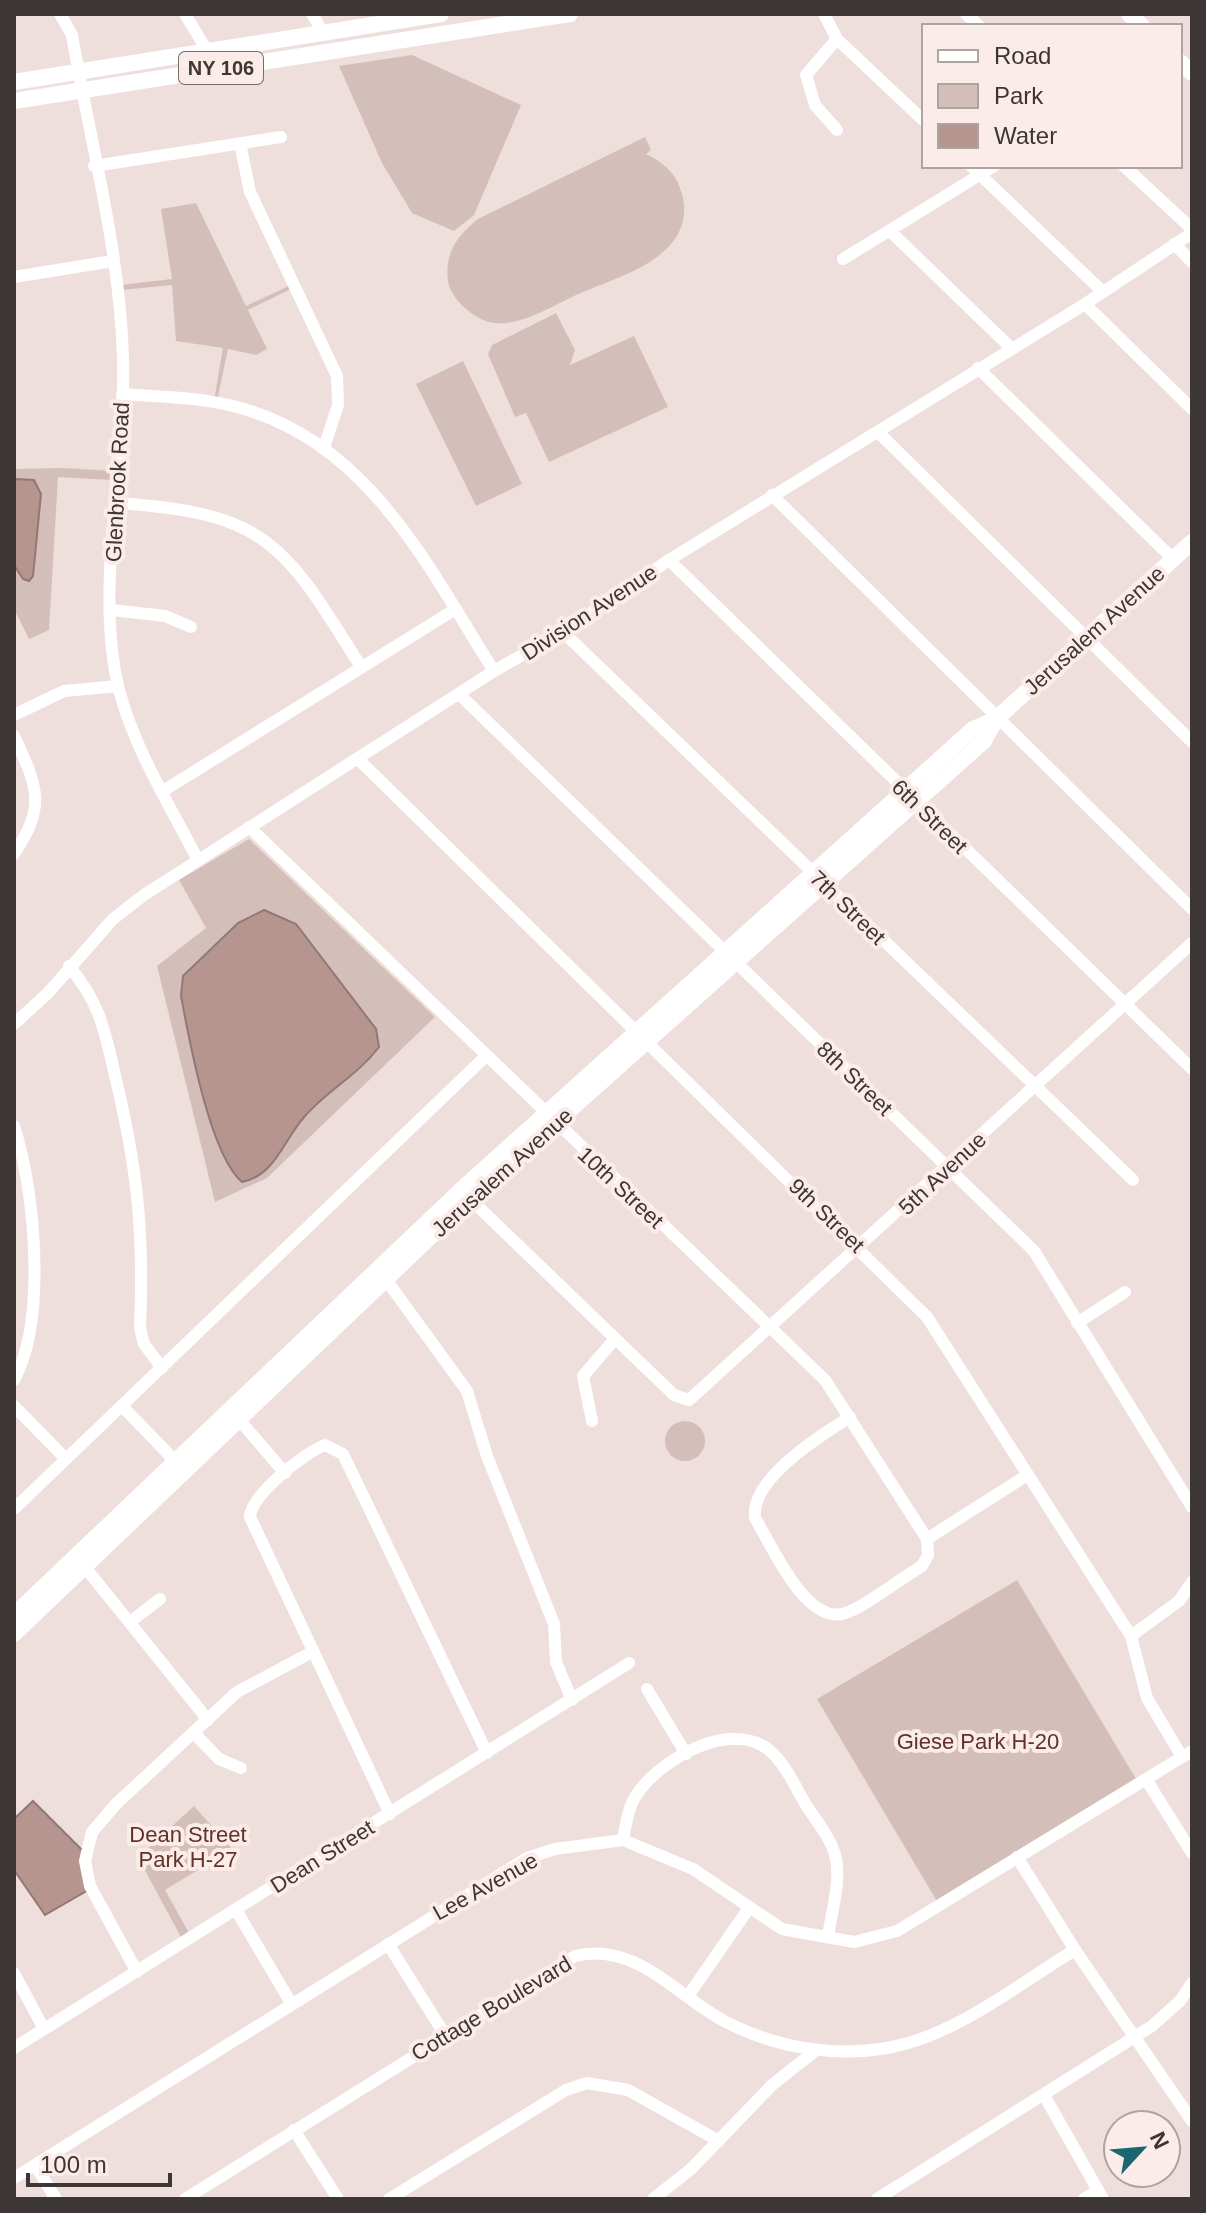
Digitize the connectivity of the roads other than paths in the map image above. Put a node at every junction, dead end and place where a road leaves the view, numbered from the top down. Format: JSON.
{"nodes":[{"id":1,"x":60,"y":14,"type":"edge"},
{"id":2,"x":185,"y":14,"type":"edge"},
{"id":3,"x":312,"y":14,"type":"edge"},
{"id":4,"x":440,"y":14,"type":"edge"},
{"id":5,"x":570,"y":14,"type":"edge"},
{"id":6,"x":824,"y":14,"type":"edge"},
{"id":7,"x":451,"y":32,"type":"junction"},
{"id":8,"x":324,"y":34,"type":"junction"},
{"id":9,"x":837,"y":39,"type":"junction"},
{"id":10,"x":208,"y":52,"type":"junction"},
{"id":11,"x":78,"y":72,"type":"junction"},
{"id":12,"x":14,"y":82,"type":"edge"},
{"id":13,"x":81,"y":89,"type":"junction"},
{"id":14,"x":14,"y":101,"type":"edge"},
{"id":15,"x":922,"y":119,"type":"edge"},
{"id":16,"x":837,"y":130,"type":"dead end"},
{"id":17,"x":281,"y":137,"type":"dead end"},
{"id":18,"x":240,"y":143,"type":"junction"},
{"id":19,"x":94,"y":166,"type":"junction"},
{"id":20,"x":1126,"y":168,"type":"edge"},
{"id":21,"x":976,"y":170,"type":"edge"},
{"id":22,"x":890,"y":231,"type":"junction"},
{"id":23,"x":1192,"y":231,"type":"edge"},
{"id":24,"x":1174,"y":244,"type":"junction"},
{"id":25,"x":843,"y":259,"type":"dead end"},
{"id":26,"x":113,"y":261,"type":"junction"},
{"id":27,"x":1192,"y":262,"type":"edge"},
{"id":28,"x":14,"y":277,"type":"edge"},
{"id":29,"x":1103,"y":292,"type":"junction"},
{"id":30,"x":1085,"y":304,"type":"junction"},
{"id":31,"x":1010,"y":347,"type":"junction"},
{"id":32,"x":978,"y":368,"type":"junction"},
{"id":33,"x":122,"y":394,"type":"junction"},
{"id":34,"x":1192,"y":409,"type":"edge"},
{"id":35,"x":878,"y":432,"type":"junction"},
{"id":36,"x":324,"y":448,"type":"junction"},
{"id":37,"x":772,"y":495,"type":"junction"},
{"id":38,"x":117,"y":503,"type":"junction"},
{"id":39,"x":1192,"y":542,"type":"edge"},
{"id":40,"x":1173,"y":559,"type":"junction"},
{"id":41,"x":669,"y":560,"type":"junction"},
{"id":42,"x":112,"y":610,"type":"junction"},
{"id":43,"x":454,"y":610,"type":"junction"},
{"id":44,"x":191,"y":627,"type":"dead end"},
{"id":45,"x":563,"y":632,"type":"junction"},
{"id":46,"x":1086,"y":638,"type":"junction"},
{"id":47,"x":361,"y":667,"type":"junction"},
{"id":48,"x":494,"y":671,"type":"junction"},
{"id":49,"x":118,"y":686,"type":"junction"},
{"id":50,"x":460,"y":695,"type":"junction"},
{"id":51,"x":14,"y":715,"type":"edge"},
{"id":52,"x":996,"y":719,"type":"junction"},
{"id":53,"x":14,"y":736,"type":"edge"},
{"id":54,"x":1192,"y":742,"type":"edge"},
{"id":55,"x":358,"y":759,"type":"junction"},
{"id":56,"x":163,"y":791,"type":"junction"},
{"id":57,"x":910,"y":796,"type":"junction"},
{"id":58,"x":249,"y":827,"type":"junction"},
{"id":59,"x":14,"y":854,"type":"edge"},
{"id":60,"x":198,"y":860,"type":"junction"},
{"id":61,"x":819,"y":879,"type":"junction"},
{"id":62,"x":1192,"y":909,"type":"edge"},
{"id":63,"x":1192,"y":943,"type":"edge"},
{"id":64,"x":730,"y":958,"type":"junction"},
{"id":65,"x":69,"y":966,"type":"junction"},
{"id":66,"x":1124,"y":1005,"type":"junction"},
{"id":67,"x":17,"y":1017,"type":"edge"},
{"id":68,"x":635,"y":1030,"type":"junction"},
{"id":69,"x":648,"y":1042,"type":"junction"},
{"id":70,"x":485,"y":1057,"type":"junction"},
{"id":71,"x":1192,"y":1069,"type":"edge"},
{"id":72,"x":1036,"y":1087,"type":"junction"},
{"id":73,"x":550,"y":1119,"type":"junction"},
{"id":74,"x":14,"y":1126,"type":"edge"},
{"id":75,"x":947,"y":1168,"type":"junction"},
{"id":76,"x":1133,"y":1180,"type":"dead end"},
{"id":77,"x":466,"y":1194,"type":"junction"},
{"id":78,"x":860,"y":1248,"type":"junction"},
{"id":79,"x":382,"y":1274,"type":"junction"},
{"id":80,"x":1125,"y":1292,"type":"dead end"},
{"id":81,"x":1077,"y":1323,"type":"junction"},
{"id":82,"x":771,"y":1328,"type":"junction"},
{"id":83,"x":614,"y":1340,"type":"junction"},
{"id":84,"x":162,"y":1368,"type":"junction"},
{"id":85,"x":14,"y":1380,"type":"edge"},
{"id":86,"x":14,"y":1406,"type":"edge"},
{"id":87,"x":122,"y":1406,"type":"junction"},
{"id":88,"x":235,"y":1414,"type":"junction"},
{"id":89,"x":850,"y":1417,"type":"junction"},
{"id":90,"x":592,"y":1421,"type":"dead end"},
{"id":91,"x":66,"y":1459,"type":"junction"},
{"id":92,"x":180,"y":1467,"type":"junction"},
{"id":93,"x":285,"y":1473,"type":"junction"},
{"id":94,"x":1027,"y":1475,"type":"junction"},
{"id":95,"x":1192,"y":1507,"type":"edge"},
{"id":96,"x":14,"y":1509,"type":"edge"},
{"id":97,"x":927,"y":1539,"type":"junction"},
{"id":98,"x":80,"y":1561,"type":"junction"},
{"id":99,"x":1192,"y":1582,"type":"edge"},
{"id":100,"x":160,"y":1599,"type":"dead end"},
{"id":101,"x":14,"y":1615,"type":"edge"},
{"id":102,"x":130,"y":1622,"type":"junction"},
{"id":103,"x":14,"y":1634,"type":"edge"},
{"id":104,"x":1131,"y":1636,"type":"junction"},
{"id":105,"x":312,"y":1652,"type":"junction"},
{"id":106,"x":629,"y":1663,"type":"dead end"},
{"id":107,"x":647,"y":1689,"type":"dead end"},
{"id":108,"x":572,"y":1700,"type":"junction"},
{"id":109,"x":208,"y":1720,"type":"junction"},
{"id":110,"x":194,"y":1733,"type":"junction"},
{"id":111,"x":487,"y":1753,"type":"junction"},
{"id":112,"x":686,"y":1754,"type":"junction"},
{"id":113,"x":1187,"y":1754,"type":"edge"},
{"id":114,"x":241,"y":1768,"type":"dead end"},
{"id":115,"x":1146,"y":1779,"type":"junction"},
{"id":116,"x":390,"y":1814,"type":"junction"},
{"id":117,"x":623,"y":1840,"type":"junction"},
{"id":118,"x":1192,"y":1853,"type":"edge"},
{"id":119,"x":1017,"y":1857,"type":"junction"},
{"id":120,"x":749,"y":1908,"type":"junction"},
{"id":121,"x":236,"y":1910,"type":"junction"},
{"id":122,"x":828,"y":1937,"type":"junction"},
{"id":123,"x":388,"y":1944,"type":"junction"},
{"id":124,"x":1075,"y":1950,"type":"junction"},
{"id":125,"x":137,"y":1972,"type":"junction"},
{"id":126,"x":14,"y":1973,"type":"edge"},
{"id":127,"x":1192,"y":1983,"type":"edge"},
{"id":128,"x":688,"y":1996,"type":"junction"},
{"id":129,"x":291,"y":2003,"type":"junction"},
{"id":130,"x":44,"y":2029,"type":"junction"},
{"id":131,"x":445,"y":2035,"type":"junction"},
{"id":132,"x":1134,"y":2037,"type":"junction"},
{"id":133,"x":14,"y":2048,"type":"edge"},
{"id":134,"x":815,"y":2051,"type":"junction"},
{"id":135,"x":1044,"y":2095,"type":"junction"},
{"id":136,"x":1192,"y":2121,"type":"edge"},
{"id":137,"x":294,"y":2130,"type":"junction"},
{"id":138,"x":719,"y":2141,"type":"junction"},
{"id":139,"x":35,"y":2165,"type":"junction"},
{"id":140,"x":14,"y":2178,"type":"edge"},
{"id":141,"x":206,"y":2193,"type":"edge"},
{"id":142,"x":1100,"y":2194,"type":"edge"},
{"id":143,"x":56,"y":2199,"type":"edge"},
{"id":144,"x":185,"y":2199,"type":"edge"},
{"id":145,"x":338,"y":2199,"type":"edge"},
{"id":146,"x":389,"y":2199,"type":"edge"},
{"id":147,"x":653,"y":2199,"type":"edge"},
{"id":148,"x":877,"y":2199,"type":"edge"},
{"id":149,"x":1084,"y":2199,"type":"edge"}],
"edges":[{"from":1,"to":11,"type":"street","name":"Glenbrook Road"},
{"from":2,"to":10,"type":"street"},
{"from":3,"to":8,"type":"street"},
{"from":4,"to":7,"type":"street"},
{"from":4,"to":8,"type":"main road","number":"NY 106"},
{"from":5,"to":7,"type":"main road","number":"NY 106"},
{"from":6,"to":9,"type":"street"},
{"from":7,"to":13,"type":"main road","number":"NY 106"},
{"from":8,"to":10,"type":"main road","number":"NY 106"},
{"from":9,"to":15,"type":"street"},
{"from":9,"to":16,"type":"street"},
{"from":10,"to":11,"type":"main road","number":"NY 106"},
{"from":11,"to":12,"type":"main road","number":"NY 106"},
{"from":11,"to":13,"type":"street","name":"Glenbrook Road"},
{"from":13,"to":14,"type":"main road","number":"NY 106"},
{"from":13,"to":19,"type":"street","name":"Glenbrook Road"},
{"from":17,"to":18,"type":"street"},
{"from":18,"to":19,"type":"street"},
{"from":18,"to":36,"type":"street"},
{"from":19,"to":26,"type":"street","name":"Glenbrook Road"},
{"from":20,"to":23,"type":"street"},
{"from":21,"to":22,"type":"street"},
{"from":21,"to":29,"type":"street"},
{"from":22,"to":25,"type":"street"},
{"from":22,"to":31,"type":"street"},
{"from":23,"to":24,"type":"street","name":"Division Avenue"},
{"from":24,"to":27,"type":"street"},
{"from":24,"to":29,"type":"street","name":"Division Avenue"},
{"from":26,"to":28,"type":"street"},
{"from":26,"to":33,"type":"street","name":"Glenbrook Road"},
{"from":29,"to":30,"type":"street","name":"Division Avenue"},
{"from":30,"to":31,"type":"street","name":"Division Avenue"},
{"from":30,"to":34,"type":"street"},
{"from":31,"to":32,"type":"street","name":"Division Avenue"},
{"from":32,"to":35,"type":"street","name":"Division Avenue"},
{"from":32,"to":40,"type":"street"},
{"from":33,"to":36,"type":"street"},
{"from":33,"to":38,"type":"street","name":"Glenbrook Road"},
{"from":35,"to":37,"type":"street","name":"Division Avenue"},
{"from":35,"to":46,"type":"street"},
{"from":36,"to":43,"type":"street"},
{"from":37,"to":41,"type":"street","name":"Division Avenue"},
{"from":37,"to":52,"type":"street"},
{"from":38,"to":42,"type":"street","name":"Glenbrook Road"},
{"from":38,"to":47,"type":"street"},
{"from":39,"to":40,"type":"main road","name":"Jerusalem Avenue"},
{"from":40,"to":46,"type":"main road","name":"Jerusalem Avenue"},
{"from":41,"to":45,"type":"street","name":"Division Avenue"},
{"from":41,"to":57,"type":"street","name":"6th Street"},
{"from":42,"to":44,"type":"street"},
{"from":42,"to":49,"type":"street","name":"Glenbrook Road"},
{"from":43,"to":47,"type":"street"},
{"from":43,"to":48,"type":"street"},
{"from":45,"to":48,"type":"street","name":"Division Avenue"},
{"from":45,"to":61,"type":"street","name":"7th Street"},
{"from":46,"to":52,"type":"main road","name":"Jerusalem Avenue"},
{"from":46,"to":54,"type":"street"},
{"from":47,"to":56,"type":"street"},
{"from":48,"to":50,"type":"street","name":"Division Avenue"},
{"from":49,"to":51,"type":"street"},
{"from":49,"to":56,"type":"street","name":"Glenbrook Road"},
{"from":50,"to":55,"type":"street","name":"Division Avenue"},
{"from":50,"to":64,"type":"street","name":"8th Street"},
{"from":52,"to":57,"type":"main road","name":"Jerusalem Avenue"},
{"from":52,"to":62,"type":"street"},
{"from":53,"to":59,"type":"street"},
{"from":55,"to":58,"type":"street","name":"Division Avenue"},
{"from":55,"to":68,"type":"street","name":"9th Street"},
{"from":56,"to":60,"type":"street","name":"Glenbrook Road"},
{"from":57,"to":61,"type":"main road","name":"Jerusalem Avenue"},
{"from":57,"to":66,"type":"street","name":"6th Street"},
{"from":58,"to":60,"type":"street","name":"Division Avenue"},
{"from":58,"to":70,"type":"street","name":"10th Street"},
{"from":60,"to":65,"type":"street","name":"Division Avenue"},
{"from":61,"to":64,"type":"main road","name":"Jerusalem Avenue"},
{"from":61,"to":72,"type":"street","name":"7th Street"},
{"from":63,"to":66,"type":"street","name":"5th Avenue"},
{"from":64,"to":68,"type":"main road","name":"Jerusalem Avenue"},
{"from":64,"to":69,"type":"main road","name":"Jerusalem Avenue"},
{"from":64,"to":75,"type":"street","name":"8th Street"},
{"from":65,"to":67,"type":"street","name":"Division Avenue"},
{"from":65,"to":84,"type":"street"},
{"from":66,"to":71,"type":"street","name":"6th Street"},
{"from":66,"to":72,"type":"street","name":"5th Avenue"},
{"from":68,"to":69,"type":"street","name":"9th Street"},
{"from":68,"to":73,"type":"main road","name":"Jerusalem Avenue"},
{"from":69,"to":73,"type":"main road","name":"Jerusalem Avenue"},
{"from":69,"to":78,"type":"street","name":"9th Street"},
{"from":70,"to":73,"type":"street","name":"10th Street"},
{"from":70,"to":84,"type":"street"},
{"from":72,"to":75,"type":"street","name":"5th Avenue"},
{"from":72,"to":76,"type":"street","name":"7th Street"},
{"from":73,"to":77,"type":"main road","name":"Jerusalem Avenue"},
{"from":73,"to":82,"type":"street","name":"10th Street"},
{"from":74,"to":85,"type":"street"},
{"from":75,"to":78,"type":"street","name":"5th Avenue"},
{"from":75,"to":81,"type":"street","name":"8th Street"},
{"from":77,"to":79,"type":"main road","name":"Jerusalem Avenue"},
{"from":77,"to":83,"type":"street"},
{"from":78,"to":82,"type":"street","name":"5th Avenue"},
{"from":78,"to":94,"type":"street","name":"9th Street"},
{"from":79,"to":88,"type":"main road","name":"Jerusalem Avenue"},
{"from":79,"to":108,"type":"street"},
{"from":80,"to":81,"type":"street"},
{"from":81,"to":95,"type":"street","name":"8th Street"},
{"from":82,"to":83,"type":"street","name":"5th Avenue"},
{"from":82,"to":89,"type":"street","name":"10th Street"},
{"from":83,"to":90,"type":"street"},
{"from":84,"to":87,"type":"street"},
{"from":86,"to":91,"type":"street"},
{"from":87,"to":91,"type":"street"},
{"from":87,"to":92,"type":"street"},
{"from":88,"to":92,"type":"main road","name":"Jerusalem Avenue"},
{"from":88,"to":93,"type":"street"},
{"from":89,"to":97,"type":"street","name":"10th Street"},
{"from":89,"to":97,"type":"street"},
{"from":91,"to":96,"type":"street"},
{"from":92,"to":98,"type":"main road","name":"Jerusalem Avenue"},
{"from":93,"to":105,"type":"street"},
{"from":93,"to":111,"type":"street"},
{"from":94,"to":97,"type":"street"},
{"from":94,"to":104,"type":"street","name":"9th Street"},
{"from":98,"to":101,"type":"main road","name":"Jerusalem Avenue"},
{"from":98,"to":102,"type":"street"},
{"from":98,"to":103,"type":"main road","name":"Jerusalem Avenue"},
{"from":99,"to":104,"type":"street"},
{"from":100,"to":102,"type":"street"},
{"from":102,"to":109,"type":"street"},
{"from":104,"to":113,"type":"street","name":"9th Street"},
{"from":105,"to":109,"type":"street"},
{"from":105,"to":116,"type":"street"},
{"from":106,"to":108,"type":"street","name":"Dean Street"},
{"from":107,"to":112,"type":"street"},
{"from":108,"to":111,"type":"street","name":"Dean Street"},
{"from":109,"to":110,"type":"street"},
{"from":110,"to":114,"type":"street"},
{"from":110,"to":125,"type":"street"},
{"from":111,"to":116,"type":"street","name":"Dean Street"},
{"from":112,"to":117,"type":"street"},
{"from":112,"to":122,"type":"street"},
{"from":113,"to":115,"type":"street"},
{"from":115,"to":118,"type":"street"},
{"from":115,"to":119,"type":"street"},
{"from":116,"to":121,"type":"street","name":"Dean Street"},
{"from":117,"to":120,"type":"street"},
{"from":117,"to":123,"type":"street","name":"Lee Avenue"},
{"from":119,"to":122,"type":"street"},
{"from":119,"to":124,"type":"street"},
{"from":120,"to":122,"type":"street"},
{"from":120,"to":128,"type":"street"},
{"from":121,"to":125,"type":"street","name":"Dean Street"},
{"from":121,"to":129,"type":"street"},
{"from":123,"to":129,"type":"street","name":"Lee Avenue"},
{"from":123,"to":131,"type":"street"},
{"from":124,"to":132,"type":"street"},
{"from":124,"to":134,"type":"street","name":"Cottage Boulevard"},
{"from":125,"to":130,"type":"street","name":"Dean Street"},
{"from":126,"to":130,"type":"street"},
{"from":127,"to":132,"type":"street"},
{"from":128,"to":131,"type":"street","name":"Cottage Boulevard"},
{"from":128,"to":134,"type":"street","name":"Cottage Boulevard"},
{"from":129,"to":139,"type":"street","name":"Lee Avenue"},
{"from":130,"to":133,"type":"street","name":"Dean Street"},
{"from":131,"to":137,"type":"street","name":"Cottage Boulevard"},
{"from":132,"to":135,"type":"street"},
{"from":132,"to":136,"type":"street"},
{"from":134,"to":138,"type":"street"},
{"from":135,"to":142,"type":"street"},
{"from":135,"to":148,"type":"street"},
{"from":137,"to":141,"type":"street","name":"Cottage Boulevard"},
{"from":137,"to":145,"type":"street"},
{"from":138,"to":146,"type":"street"},
{"from":138,"to":147,"type":"street"},
{"from":139,"to":140,"type":"street","name":"Lee Avenue"},
{"from":139,"to":143,"type":"street"},
{"from":141,"to":144,"type":"street","name":"Cottage Boulevard"},
{"from":142,"to":149,"type":"street"}]}
